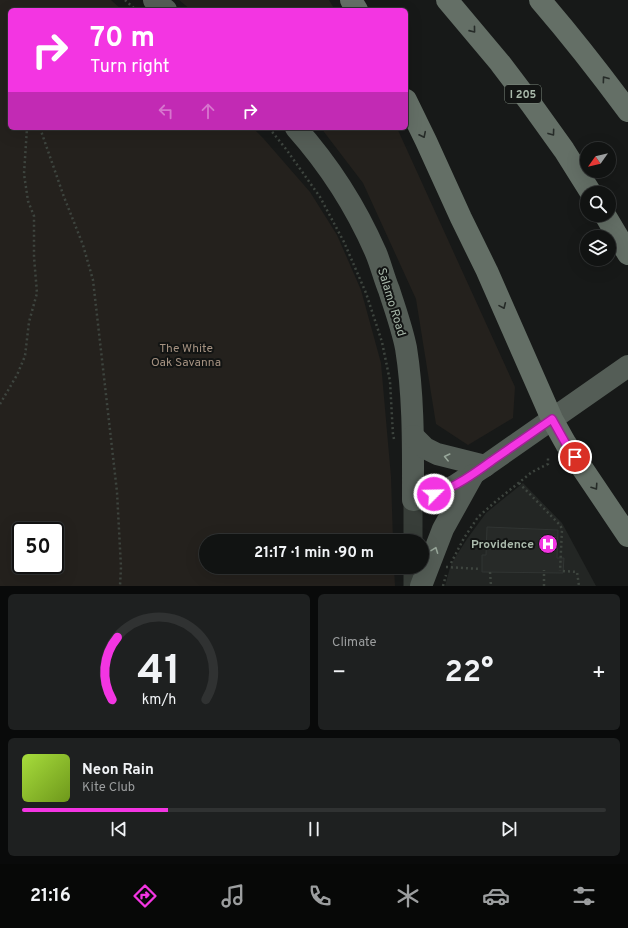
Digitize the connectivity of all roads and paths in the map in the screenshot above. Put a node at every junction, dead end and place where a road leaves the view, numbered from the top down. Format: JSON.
{"nodes":[{"id":1,"x":125,"y":0,"type":"edge"},
{"id":2,"x":154,"y":0,"type":"edge"},
{"id":3,"x":447,"y":0,"type":"edge"},
{"id":4,"x":540,"y":0,"type":"edge"},
{"id":5,"x":134,"y":8,"type":"edge"},
{"id":6,"x":164,"y":8,"type":"edge"},
{"id":7,"x":408,"y":104,"type":"edge"},
{"id":8,"x":628,"y":111,"type":"edge"},
{"id":9,"x":27,"y":130,"type":"edge"},
{"id":10,"x":41,"y":130,"type":"edge"},
{"id":11,"x":270,"y":130,"type":"edge"},
{"id":12,"x":298,"y":130,"type":"edge"},
{"id":13,"x":587,"y":186,"type":"edge"},
{"id":14,"x":609,"y":222,"type":"edge"},
{"id":15,"x":628,"y":254,"type":"edge"},
{"id":16,"x":628,"y":366,"type":"edge"},
{"id":17,"x":0,"y":404,"type":"edge"},
{"id":18,"x":552,"y":419,"type":"junction"},
{"id":19,"x":404,"y":439,"type":"junction"},
{"id":20,"x":548,"y":458,"type":"dead end"},
{"id":21,"x":479,"y":470,"type":"junction"},
{"id":22,"x":519,"y":483,"type":"junction"},
{"id":23,"x":413,"y":500,"type":"junction"},
{"id":24,"x":413,"y":534,"type":"edge"},
{"id":25,"x":628,"y":536,"type":"edge"},
{"id":26,"x":444,"y":567,"type":"dead end"},
{"id":27,"x":448,"y":567,"type":"junction"},
{"id":28,"x":481,"y":569,"type":"dead end"},
{"id":29,"x":544,"y":570,"type":"dead end"},
{"id":30,"x":490,"y":572,"type":"dead end"},
{"id":31,"x":413,"y":574,"type":"edge"},
{"id":32,"x":120,"y":586,"type":"edge"},
{"id":33,"x":413,"y":586,"type":"edge"},
{"id":34,"x":421,"y":586,"type":"edge"},
{"id":35,"x":443,"y":586,"type":"edge"},
{"id":36,"x":491,"y":586,"type":"edge"},
{"id":37,"x":544,"y":586,"type":"edge"},
{"id":38,"x":579,"y":586,"type":"edge"}],
"edges":[{"from":1,"to":5,"type":"path"},
{"from":2,"to":6,"type":"main road"},
{"from":3,"to":13,"type":"highway","number":"I 205","one_way":true},
{"from":8,"to":4,"type":"highway","one_way":true},
{"from":7,"to":18,"type":"highway","one_way":true},
{"from":9,"to":17,"type":"path"},
{"from":10,"to":32,"type":"path"},
{"from":11,"to":19,"type":"path"},
{"from":12,"to":19,"type":"main road","name":"Salamo Road"},
{"from":14,"to":15,"type":"highway"},
{"from":16,"to":18,"type":"main road"},
{"from":18,"to":21,"type":"main road"},
{"from":18,"to":25,"type":"highway","one_way":true},
{"from":21,"to":19,"type":"main road","one_way":true},
{"from":19,"to":23,"type":"main road","name":"Salamo Road"},
{"from":20,"to":22,"type":"path"},
{"from":21,"to":23,"type":"main road"},
{"from":34,"to":21,"type":"main road","one_way":true},
{"from":22,"to":27,"type":"path"},
{"from":22,"to":38,"type":"path"},
{"from":23,"to":24,"type":"street"},
{"from":26,"to":27,"type":"path"},
{"from":27,"to":28,"type":"path"},
{"from":27,"to":35,"type":"path"},
{"from":29,"to":37,"type":"path"},
{"from":30,"to":36,"type":"path"},
{"from":31,"to":33,"type":"street"}]}
